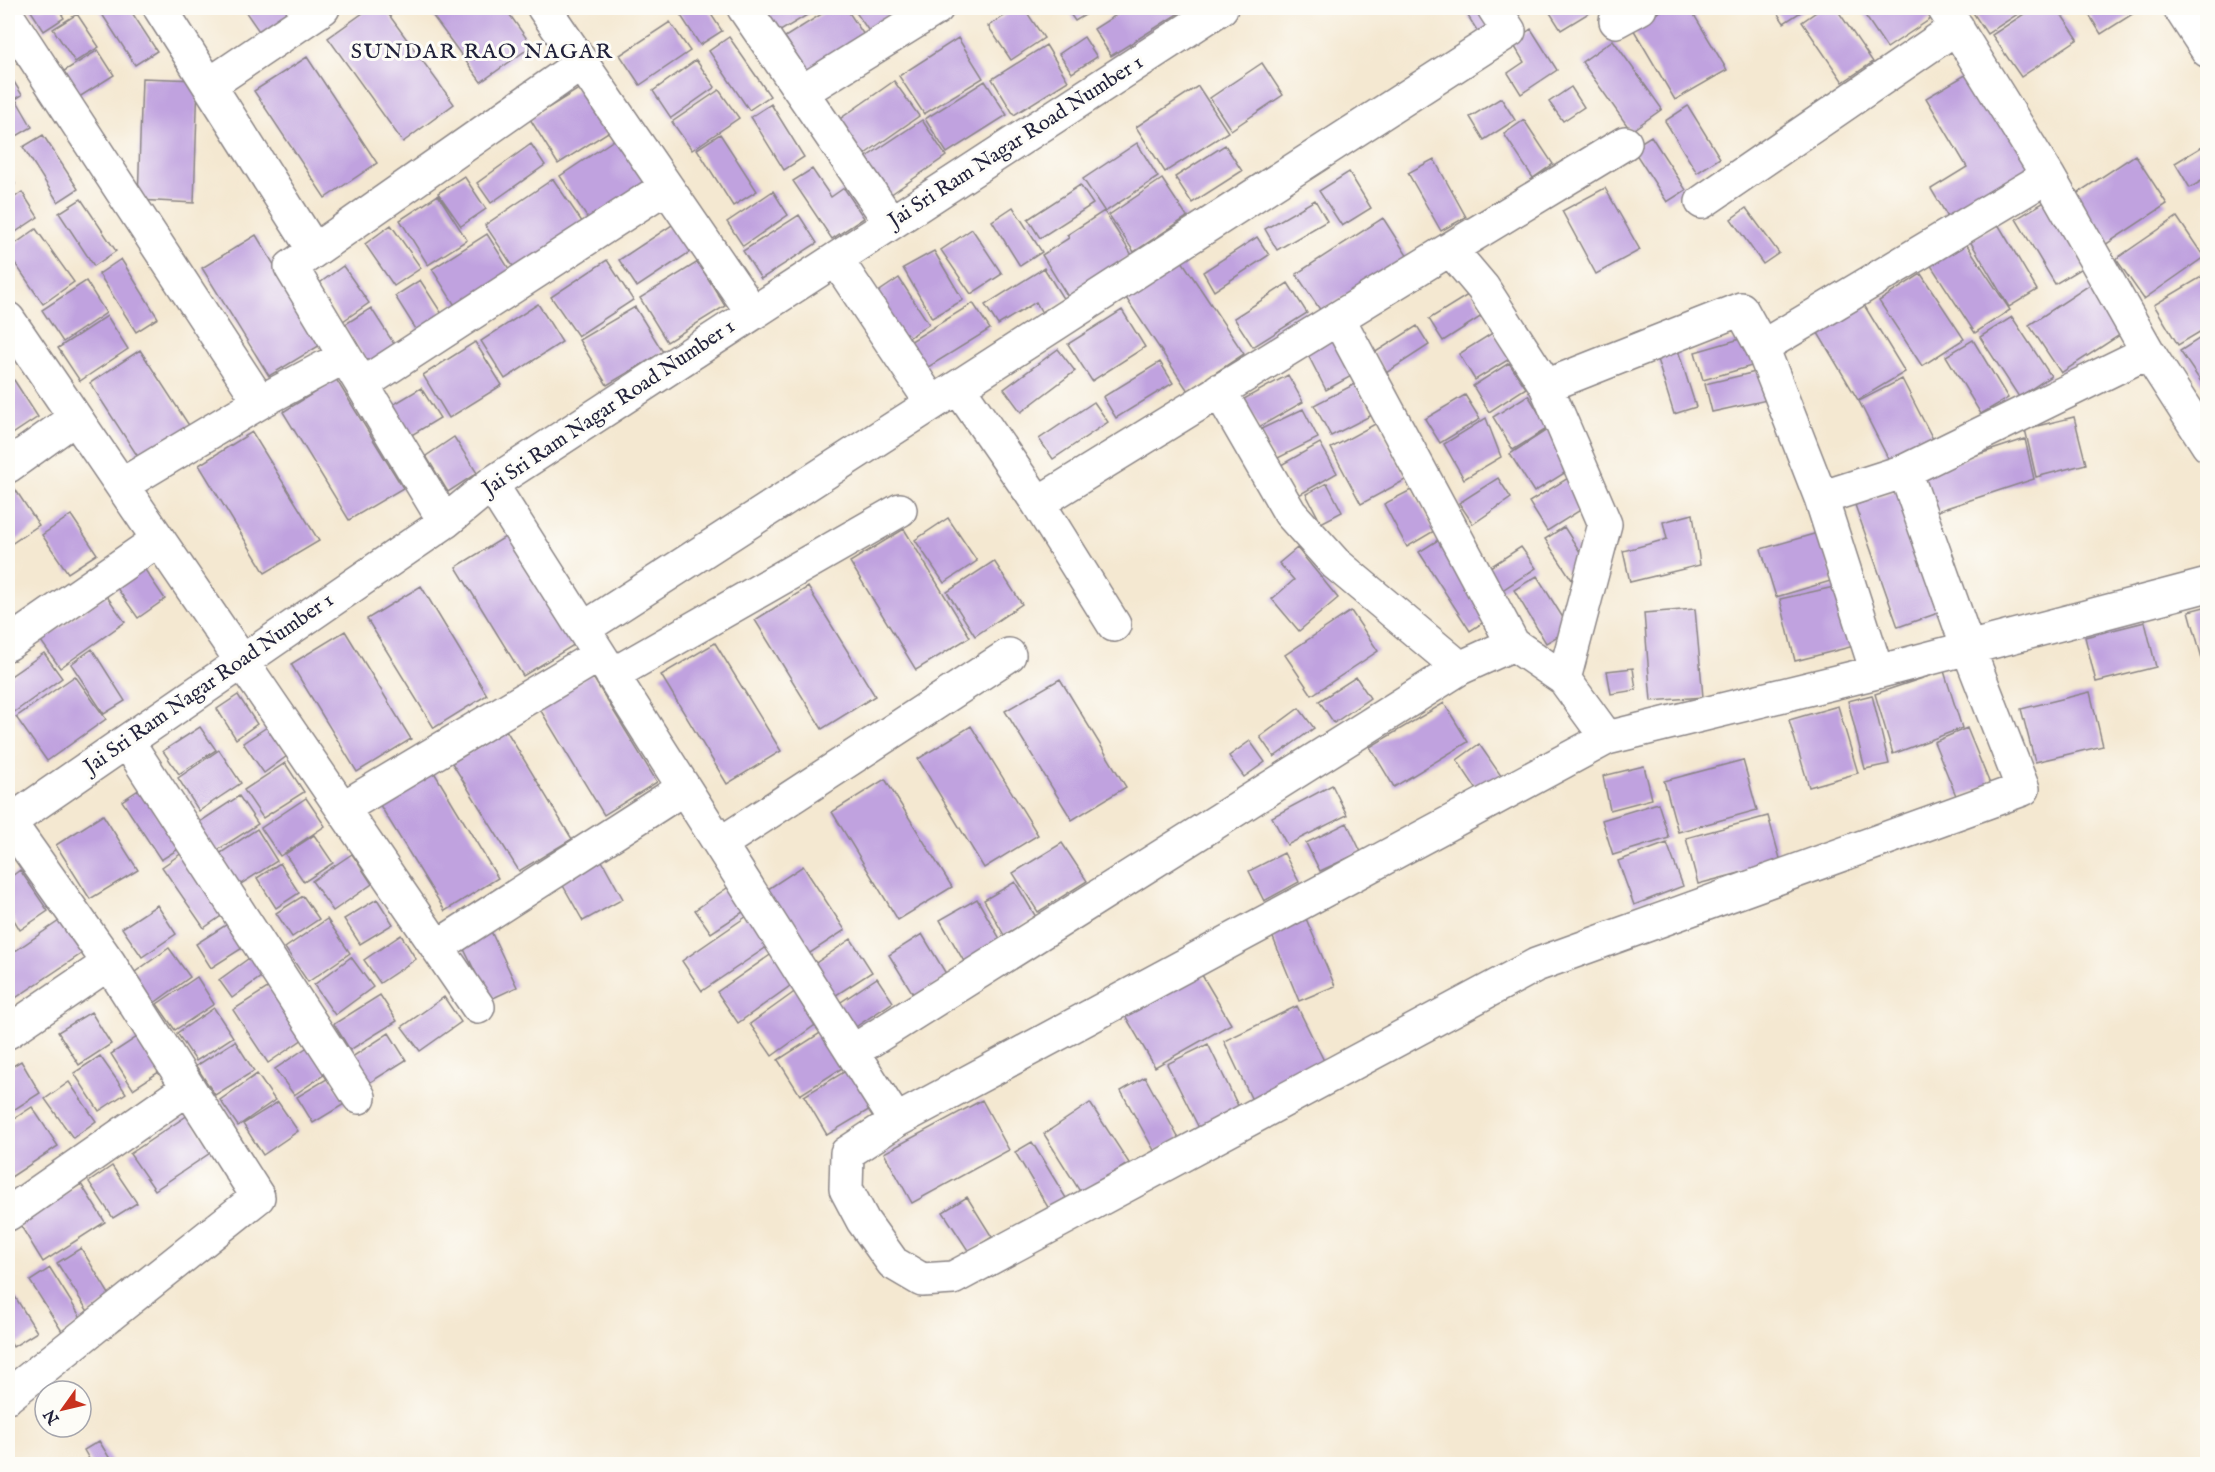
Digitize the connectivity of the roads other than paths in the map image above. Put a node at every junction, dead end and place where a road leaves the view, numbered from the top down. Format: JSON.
{"nodes":[{"id":1,"x":323,"y":8,"type":"edge"},
{"id":2,"x":544,"y":8,"type":"edge"},
{"id":3,"x":744,"y":8,"type":"edge"},
{"id":4,"x":937,"y":8,"type":"edge"},
{"id":5,"x":1221,"y":8,"type":"edge"},
{"id":6,"x":1494,"y":8,"type":"edge"},
{"id":7,"x":2180,"y":8,"type":"edge"},
{"id":8,"x":165,"y":9,"type":"edge"},
{"id":9,"x":8,"y":17,"type":"edge"},
{"id":10,"x":1951,"y":17,"type":"edge"},
{"id":11,"x":2208,"y":51,"type":"edge"},
{"id":12,"x":582,"y":63,"type":"junction"},
{"id":13,"x":209,"y":85,"type":"junction"},
{"id":14,"x":802,"y":92,"type":"junction"},
{"id":15,"x":1625,"y":143,"type":"dead end"},
{"id":16,"x":2048,"y":176,"type":"junction"},
{"id":17,"x":666,"y":187,"type":"junction"},
{"id":18,"x":1702,"y":202,"type":"dead end"},
{"id":19,"x":891,"y":223,"type":"junction"},
{"id":20,"x":1450,"y":249,"type":"junction"},
{"id":21,"x":314,"y":250,"type":"junction"},
{"id":22,"x":836,"y":259,"type":"junction"},
{"id":23,"x":753,"y":313,"type":"junction"},
{"id":24,"x":1338,"y":318,"type":"junction"},
{"id":25,"x":8,"y":319,"type":"edge"},
{"id":26,"x":1762,"y":347,"type":"junction"},
{"id":27,"x":2148,"y":352,"type":"junction"},
{"id":28,"x":344,"y":357,"type":"junction"},
{"id":29,"x":363,"y":384,"type":"junction"},
{"id":30,"x":1546,"y":386,"type":"junction"},
{"id":31,"x":1219,"y":390,"type":"junction"},
{"id":32,"x":945,"y":395,"type":"junction"},
{"id":33,"x":260,"y":402,"type":"junction"},
{"id":34,"x":75,"y":418,"type":"junction"},
{"id":35,"x":2208,"y":445,"type":"edge"},
{"id":36,"x":8,"y":466,"type":"edge"},
{"id":37,"x":1905,"y":471,"type":"junction"},
{"id":38,"x":491,"y":484,"type":"junction"},
{"id":39,"x":122,"y":485,"type":"junction"},
{"id":40,"x":1821,"y":498,"type":"junction"},
{"id":41,"x":1038,"y":503,"type":"junction"},
{"id":42,"x":900,"y":510,"type":"dead end"},
{"id":43,"x":445,"y":522,"type":"junction"},
{"id":44,"x":158,"y":540,"type":"junction"},
{"id":45,"x":2208,"y":585,"type":"edge"},
{"id":46,"x":1114,"y":625,"type":"dead end"},
{"id":47,"x":8,"y":644,"type":"edge"},
{"id":48,"x":1514,"y":644,"type":"junction"},
{"id":49,"x":1968,"y":648,"type":"junction"},
{"id":50,"x":598,"y":653,"type":"junction"},
{"id":51,"x":1009,"y":656,"type":"dead end"},
{"id":52,"x":242,"y":662,"type":"junction"},
{"id":53,"x":1460,"y":668,"type":"junction"},
{"id":54,"x":1877,"y":672,"type":"junction"},
{"id":55,"x":1564,"y":679,"type":"junction"},
{"id":56,"x":1607,"y":738,"type":"junction"},
{"id":57,"x":127,"y":741,"type":"junction"},
{"id":58,"x":684,"y":788,"type":"junction"},
{"id":59,"x":342,"y":808,"type":"junction"},
{"id":60,"x":8,"y":823,"type":"edge"},
{"id":61,"x":720,"y":844,"type":"junction"},
{"id":62,"x":437,"y":947,"type":"junction"},
{"id":63,"x":109,"y":963,"type":"junction"},
{"id":64,"x":478,"y":1007,"type":"dead end"},
{"id":65,"x":8,"y":1032,"type":"edge"},
{"id":66,"x":852,"y":1052,"type":"junction"},
{"id":67,"x":188,"y":1088,"type":"junction"},
{"id":68,"x":359,"y":1097,"type":"dead end"},
{"id":69,"x":896,"y":1121,"type":"junction"},
{"id":70,"x":8,"y":1214,"type":"edge"},
{"id":71,"x":8,"y":1396,"type":"edge"}],
"edges":[{"from":1,"to":13,"type":"street"},
{"from":2,"to":12,"type":"street"},
{"from":3,"to":14,"type":"street"},
{"from":4,"to":14,"type":"street"},
{"from":5,"to":19,"type":"street","name":"Jai Sri Ram Nagar Road Number 1"},
{"from":6,"to":32,"type":"street"},
{"from":7,"to":11,"type":"street"},
{"from":8,"to":13,"type":"street"},
{"from":9,"to":33,"type":"street"},
{"from":10,"to":16,"type":"street"},
{"from":10,"to":18,"type":"street"},
{"from":12,"to":17,"type":"street"},
{"from":12,"to":21,"type":"street"},
{"from":13,"to":21,"type":"street"},
{"from":14,"to":19,"type":"street"},
{"from":15,"to":20,"type":"street"},
{"from":16,"to":26,"type":"street"},
{"from":16,"to":27,"type":"street"},
{"from":17,"to":23,"type":"street"},
{"from":17,"to":29,"type":"street"},
{"from":19,"to":22,"type":"street","name":"Jai Sri Ram Nagar Road Number 1"},
{"from":20,"to":24,"type":"street"},
{"from":20,"to":30,"type":"street"},
{"from":21,"to":28,"type":"street"},
{"from":22,"to":23,"type":"street","name":"Jai Sri Ram Nagar Road Number 1"},
{"from":22,"to":32,"type":"street"},
{"from":23,"to":38,"type":"street","name":"Jai Sri Ram Nagar Road Number 1"},
{"from":24,"to":31,"type":"street"},
{"from":24,"to":48,"type":"street"},
{"from":25,"to":34,"type":"street"},
{"from":26,"to":30,"type":"street"},
{"from":26,"to":40,"type":"street"},
{"from":27,"to":35,"type":"street"},
{"from":27,"to":37,"type":"street"},
{"from":28,"to":29,"type":"street"},
{"from":28,"to":33,"type":"street"},
{"from":29,"to":43,"type":"street"},
{"from":30,"to":55,"type":"street"},
{"from":31,"to":41,"type":"street"},
{"from":31,"to":53,"type":"street"},
{"from":32,"to":41,"type":"street"},
{"from":32,"to":50,"type":"street"},
{"from":33,"to":39,"type":"street"},
{"from":34,"to":36,"type":"street"},
{"from":34,"to":39,"type":"street"},
{"from":37,"to":40,"type":"street"},
{"from":37,"to":49,"type":"street"},
{"from":38,"to":43,"type":"street","name":"Jai Sri Ram Nagar Road Number 1"},
{"from":38,"to":50,"type":"street"},
{"from":39,"to":44,"type":"street"},
{"from":40,"to":54,"type":"street"},
{"from":41,"to":46,"type":"street"},
{"from":42,"to":50,"type":"street"},
{"from":43,"to":52,"type":"street","name":"Jai Sri Ram Nagar Road Number 1"},
{"from":44,"to":47,"type":"street"},
{"from":44,"to":52,"type":"street"},
{"from":45,"to":49,"type":"street"},
{"from":48,"to":53,"type":"street"},
{"from":48,"to":55,"type":"street"},
{"from":49,"to":54,"type":"street"},
{"from":49,"to":69,"type":"street"},
{"from":50,"to":58,"type":"street"},
{"from":50,"to":59,"type":"street"},
{"from":51,"to":61,"type":"street"},
{"from":52,"to":57,"type":"street","name":"Jai Sri Ram Nagar Road Number 1"},
{"from":52,"to":59,"type":"street"},
{"from":53,"to":66,"type":"street"},
{"from":54,"to":56,"type":"street"},
{"from":55,"to":56,"type":"street"},
{"from":56,"to":69,"type":"street"},
{"from":57,"to":60,"type":"street","name":"Jai Sri Ram Nagar Road Number 1"},
{"from":57,"to":68,"type":"street"},
{"from":58,"to":61,"type":"street"},
{"from":58,"to":62,"type":"street"},
{"from":59,"to":62,"type":"street"},
{"from":60,"to":63,"type":"street"},
{"from":61,"to":66,"type":"street"},
{"from":62,"to":64,"type":"street"},
{"from":63,"to":65,"type":"street"},
{"from":63,"to":67,"type":"street"},
{"from":66,"to":69,"type":"street"},
{"from":67,"to":70,"type":"street"},
{"from":67,"to":71,"type":"street"}]}
